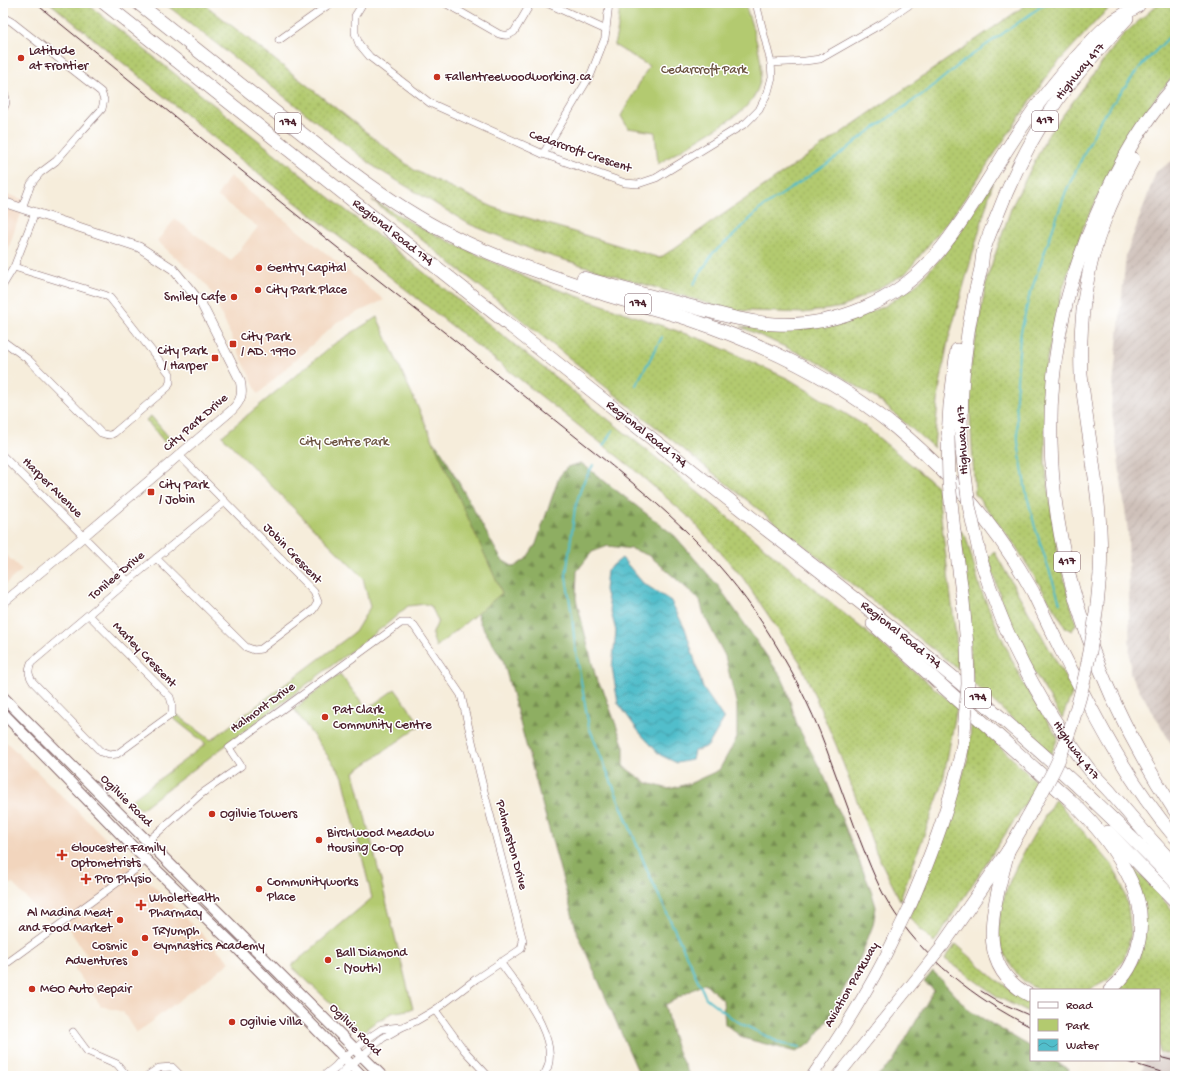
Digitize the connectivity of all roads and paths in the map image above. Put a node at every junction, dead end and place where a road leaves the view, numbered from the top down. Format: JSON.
{"nodes":[{"id":1,"x":104,"y":3,"type":"edge"},
{"id":2,"x":138,"y":3,"type":"edge"},
{"id":3,"x":331,"y":3,"type":"edge"},
{"id":4,"x":363,"y":3,"type":"edge"},
{"id":5,"x":445,"y":3,"type":"edge"},
{"id":6,"x":531,"y":3,"type":"edge"},
{"id":7,"x":547,"y":3,"type":"edge"},
{"id":8,"x":609,"y":3,"type":"edge"},
{"id":9,"x":756,"y":3,"type":"edge"},
{"id":10,"x":912,"y":3,"type":"edge"},
{"id":11,"x":1140,"y":5,"type":"edge"},
{"id":12,"x":3,"y":17,"type":"edge"},
{"id":13,"x":606,"y":30,"type":"junction"},
{"id":14,"x":279,"y":40,"type":"dead end"},
{"id":15,"x":772,"y":63,"type":"junction"},
{"id":16,"x":1174,"y":88,"type":"edge"},
{"id":17,"x":3,"y":92,"type":"edge"},
{"id":18,"x":3,"y":109,"type":"edge"},
{"id":19,"x":543,"y":154,"type":"junction"},
{"id":20,"x":3,"y":202,"type":"edge"},
{"id":21,"x":22,"y":208,"type":"junction"},
{"id":22,"x":35,"y":213,"type":"junction"},
{"id":23,"x":446,"y":232,"type":"junction"},
{"id":24,"x":983,"y":254,"type":"junction"},
{"id":25,"x":14,"y":267,"type":"junction"},
{"id":26,"x":3,"y":285,"type":"edge"},
{"id":27,"x":3,"y":341,"type":"edge"},
{"id":28,"x":179,"y":455,"type":"junction"},
{"id":29,"x":3,"y":456,"type":"edge"},
{"id":30,"x":225,"y":502,"type":"junction"},
{"id":31,"x":767,"y":530,"type":"junction"},
{"id":32,"x":83,"y":537,"type":"junction"},
{"id":33,"x":156,"y":558,"type":"junction"},
{"id":34,"x":128,"y":581,"type":"junction"},
{"id":35,"x":3,"y":603,"type":"edge"},
{"id":36,"x":89,"y":615,"type":"junction"},
{"id":37,"x":409,"y":623,"type":"joint"},
{"id":38,"x":28,"y":671,"type":"joint"},
{"id":39,"x":3,"y":697,"type":"edge"},
{"id":40,"x":3,"y":713,"type":"edge"},
{"id":41,"x":1080,"y":810,"type":"junction"},
{"id":42,"x":1175,"y":812,"type":"edge"},
{"id":43,"x":1175,"y":837,"type":"edge"},
{"id":44,"x":148,"y":841,"type":"junction"},
{"id":45,"x":1008,"y":851,"type":"junction"},
{"id":46,"x":145,"y":860,"type":"junction"},
{"id":47,"x":1175,"y":866,"type":"edge"},
{"id":48,"x":1175,"y":882,"type":"edge"},
{"id":49,"x":1175,"y":901,"type":"edge"},
{"id":50,"x":910,"y":905,"type":"joint"},
{"id":51,"x":942,"y":946,"type":"joint"},
{"id":52,"x":500,"y":962,"type":"junction"},
{"id":53,"x":3,"y":966,"type":"edge"},
{"id":54,"x":1111,"y":989,"type":"edge"},
{"id":55,"x":1030,"y":995,"type":"edge"},
{"id":56,"x":435,"y":1010,"type":"junction"},
{"id":57,"x":402,"y":1027,"type":"junction"},
{"id":58,"x":73,"y":1032,"type":"dead end"},
{"id":59,"x":355,"y":1048,"type":"junction"},
{"id":60,"x":362,"y":1055,"type":"junction"},
{"id":61,"x":348,"y":1062,"type":"junction"},
{"id":62,"x":127,"y":1076,"type":"edge"},
{"id":63,"x":147,"y":1076,"type":"edge"},
{"id":64,"x":181,"y":1076,"type":"edge"},
{"id":65,"x":325,"y":1076,"type":"edge"},
{"id":66,"x":340,"y":1076,"type":"edge"},
{"id":67,"x":362,"y":1076,"type":"edge"},
{"id":68,"x":382,"y":1076,"type":"edge"},
{"id":69,"x":488,"y":1076,"type":"edge"},
{"id":70,"x":543,"y":1076,"type":"edge"},
{"id":71,"x":812,"y":1076,"type":"edge"},
{"id":72,"x":838,"y":1076,"type":"edge"}],
"edges":[{"from":1,"to":31,"type":"highway","name":"Regional Road 174","number":"174"},
{"from":2,"to":23,"type":"highway","name":"Regional Road 174","number":"174"},
{"from":3,"to":14,"type":"street"},
{"from":4,"to":19,"type":"street","name":"Cedarcroft Crescent"},
{"from":5,"to":6,"type":"street"},
{"from":7,"to":13,"type":"street"},
{"from":8,"to":13,"type":"street"},
{"from":9,"to":15,"type":"street","name":"Cedarcroft Crescent"},
{"from":10,"to":15,"type":"street"},
{"from":11,"to":23,"type":"highway"},
{"from":11,"to":24,"type":"highway","name":"Highway 417","number":"417"},
{"from":12,"to":21,"type":"street"},
{"from":13,"to":19,"type":"street"},
{"from":15,"to":19,"type":"street","name":"Cedarcroft Crescent"},
{"from":16,"to":42,"type":"highway","number":"417"},
{"from":16,"to":45,"type":"highway","bridge":true},
{"from":17,"to":18,"type":"street"},
{"from":20,"to":21,"type":"street","name":"City Park Drive"},
{"from":21,"to":22,"type":"street","name":"City Park Drive"},
{"from":22,"to":25,"type":"street"},
{"from":22,"to":28,"type":"street","name":"City Park Drive"},
{"from":23,"to":43,"type":"highway","name":"Regional Road 174","number":"174"},
{"from":24,"to":47,"type":"highway","name":"Highway 417","number":"417","bridge":true},
{"from":24,"to":50,"type":"highway","bridge":true},
{"from":25,"to":26,"type":"street"},
{"from":25,"to":27,"type":"street"},
{"from":28,"to":30,"type":"street","name":"Jobin Crescent"},
{"from":28,"to":32,"type":"street","name":"City Park Drive"},
{"from":29,"to":32,"type":"street","name":"Harper Avenue"},
{"from":30,"to":33,"type":"street","name":"Tonilee Drive"},
{"from":30,"to":33,"type":"street","name":"Jobin Crescent"},
{"from":31,"to":41,"type":"highway"},
{"from":31,"to":48,"type":"highway","name":"Regional Road 174","number":"174"},
{"from":32,"to":34,"type":"street","name":"Harper Avenue"},
{"from":32,"to":35,"type":"street","name":"City Park Drive"},
{"from":33,"to":34,"type":"street","name":"Tonilee Drive"},
{"from":34,"to":36,"type":"street","name":"Tonilee Drive"},
{"from":36,"to":38,"type":"street","name":"Tonilee Drive"},
{"from":36,"to":38,"type":"street","name":"Marley Crescent"},
{"from":37,"to":44,"type":"street","name":"Halmont Drive"},
{"from":37,"to":52,"type":"street","name":"Palmerston Drive"},
{"from":39,"to":44,"type":"main road","name":"Ogilvie Road"},
{"from":40,"to":46,"type":"main road","name":"Ogilvie Road"},
{"from":41,"to":49,"type":"highway"},
{"from":41,"to":54,"type":"highway"},
{"from":44,"to":59,"type":"main road","name":"Ogilvie Road"},
{"from":45,"to":51,"type":"highway"},
{"from":45,"to":55,"type":"highway"},
{"from":46,"to":53,"type":"street"},
{"from":46,"to":61,"type":"main road","name":"Ogilvie Road"},
{"from":50,"to":71,"type":"main road","name":"Aviation Parkway","bridge":true},
{"from":51,"to":72,"type":"main road","bridge":true},
{"from":52,"to":56,"type":"street","name":"Palmerston Drive"},
{"from":52,"to":70,"type":"street"},
{"from":56,"to":57,"type":"street","name":"Palmerston Drive"},
{"from":56,"to":69,"type":"street"},
{"from":57,"to":59,"type":"street","name":"Palmerston Drive"},
{"from":57,"to":60,"type":"street","name":"Palmerston Drive"},
{"from":58,"to":62,"type":"street"},
{"from":59,"to":60,"type":"main road","name":"Ogilvie Road"},
{"from":59,"to":61,"type":"street","name":"Palmerston Drive"},
{"from":60,"to":61,"type":"street","name":"Palmerston Drive"},
{"from":60,"to":68,"type":"main road","name":"Ogilvie Road"},
{"from":61,"to":65,"type":"street"},
{"from":61,"to":66,"type":"street"},
{"from":61,"to":67,"type":"main road","name":"Ogilvie Road"},
{"from":63,"to":64,"type":"street"}]}
